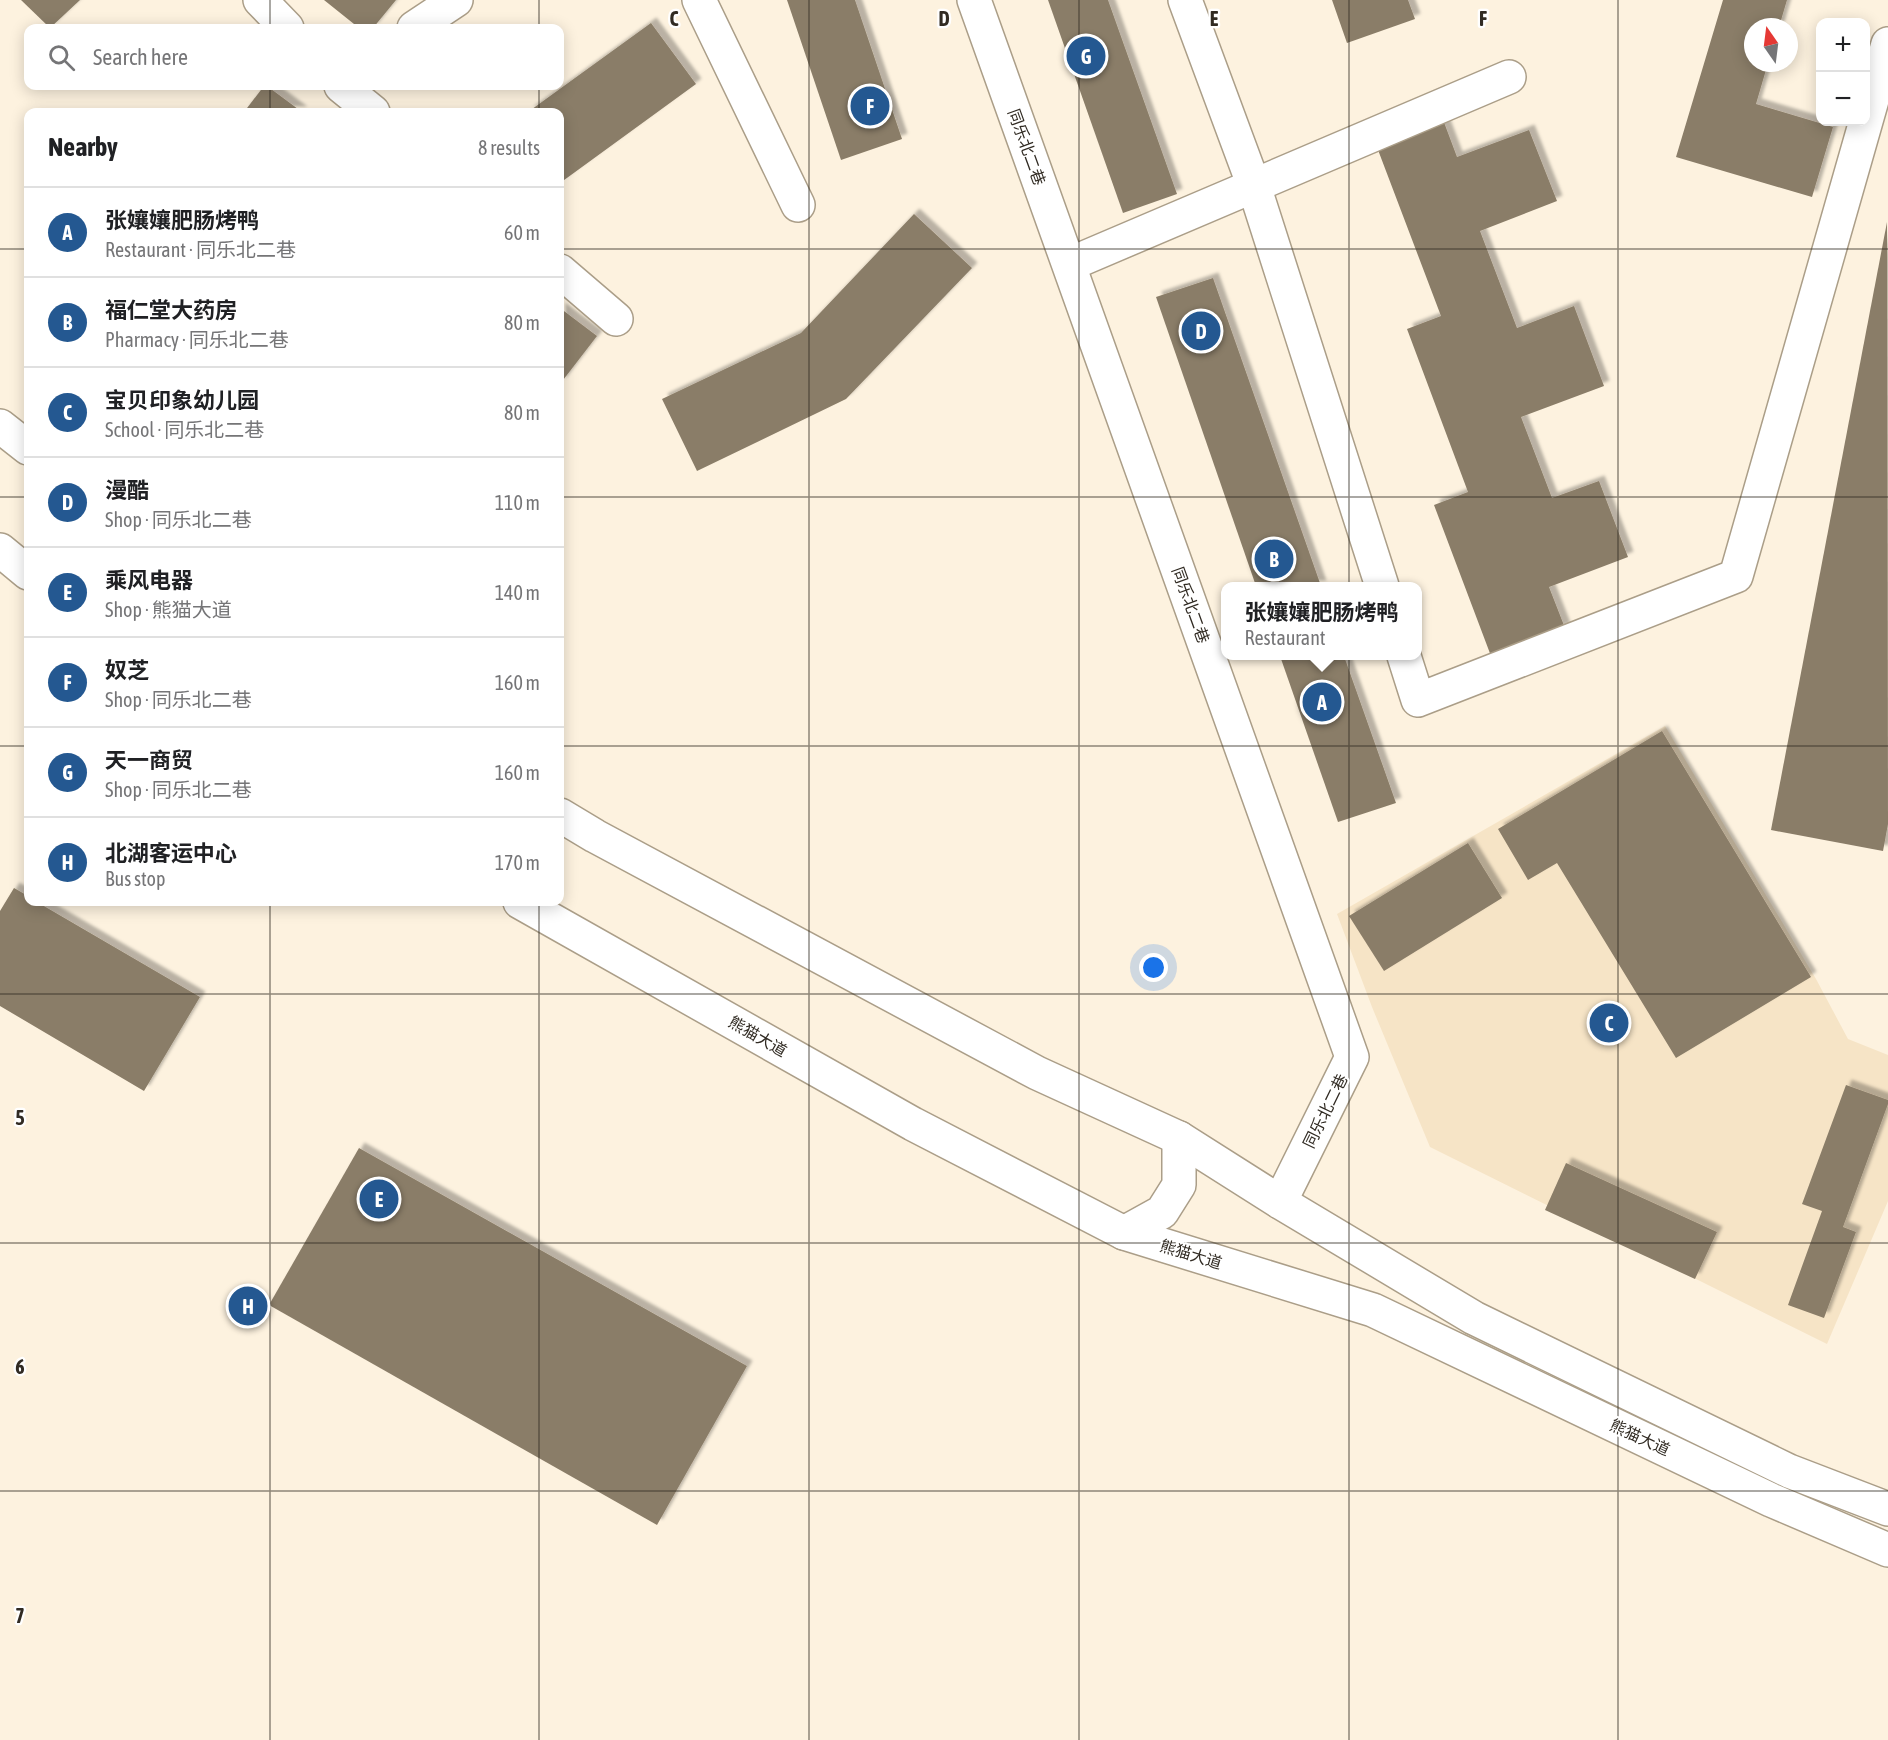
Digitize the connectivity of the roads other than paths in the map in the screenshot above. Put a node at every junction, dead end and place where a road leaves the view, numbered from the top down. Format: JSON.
{"nodes":[{"id":1,"x":260,"y":0,"type":"edge"},
{"id":2,"x":456,"y":0,"type":"edge"},
{"id":3,"x":699,"y":0,"type":"edge"},
{"id":4,"x":974,"y":0,"type":"edge"},
{"id":5,"x":1185,"y":0,"type":"edge"},
{"id":6,"x":282,"y":24,"type":"edge"},
{"id":7,"x":420,"y":24,"type":"edge"},
{"id":8,"x":1888,"y":44,"type":"edge"},
{"id":9,"x":1509,"y":77,"type":"dead end"},
{"id":10,"x":346,"y":90,"type":"edge"},
{"id":11,"x":1882,"y":92,"type":"edge"},
{"id":12,"x":368,"y":108,"type":"edge"},
{"id":13,"x":1254,"y":186,"type":"junction"},
{"id":14,"x":798,"y":205,"type":"dead end"},
{"id":15,"x":1070,"y":264,"type":"junction"},
{"id":16,"x":564,"y":274,"type":"edge"},
{"id":17,"x":616,"y":319,"type":"dead end"},
{"id":18,"x":0,"y":426,"type":"edge"},
{"id":19,"x":24,"y":445,"type":"edge"},
{"id":20,"x":0,"y":550,"type":"edge"},
{"id":21,"x":24,"y":570,"type":"edge"},
{"id":22,"x":1381,"y":582,"type":"edge"},
{"id":23,"x":1405,"y":660,"type":"edge"},
{"id":24,"x":564,"y":817,"type":"edge"},
{"id":25,"x":527,"y":906,"type":"edge"},
{"id":26,"x":1179,"y":1138,"type":"junction"},
{"id":27,"x":1280,"y":1202,"type":"junction"},
{"id":28,"x":1124,"y":1233,"type":"junction"},
{"id":29,"x":1888,"y":1509,"type":"edge"},
{"id":30,"x":1888,"y":1550,"type":"edge"}],
"edges":[{"from":1,"to":6,"type":"street"},
{"from":2,"to":7,"type":"street"},
{"from":3,"to":14,"type":"street"},
{"from":4,"to":15,"type":"street","name":"同乐北二巷"},
{"from":5,"to":13,"type":"street"},
{"from":8,"to":11,"type":"street"},
{"from":9,"to":13,"type":"street"},
{"from":10,"to":12,"type":"street"},
{"from":11,"to":23,"type":"street"},
{"from":13,"to":15,"type":"street"},
{"from":13,"to":22,"type":"street"},
{"from":15,"to":27,"type":"street","name":"同乐北二巷"},
{"from":16,"to":17,"type":"street"},
{"from":18,"to":19,"type":"street"},
{"from":20,"to":21,"type":"street"},
{"from":24,"to":26,"type":"street","name":"熊猫大道"},
{"from":25,"to":28,"type":"street","name":"熊猫大道"},
{"from":26,"to":27,"type":"street","name":"熊猫大道"},
{"from":26,"to":28,"type":"street"},
{"from":27,"to":29,"type":"street","name":"熊猫大道"},
{"from":28,"to":30,"type":"street","name":"熊猫大道"}]}
